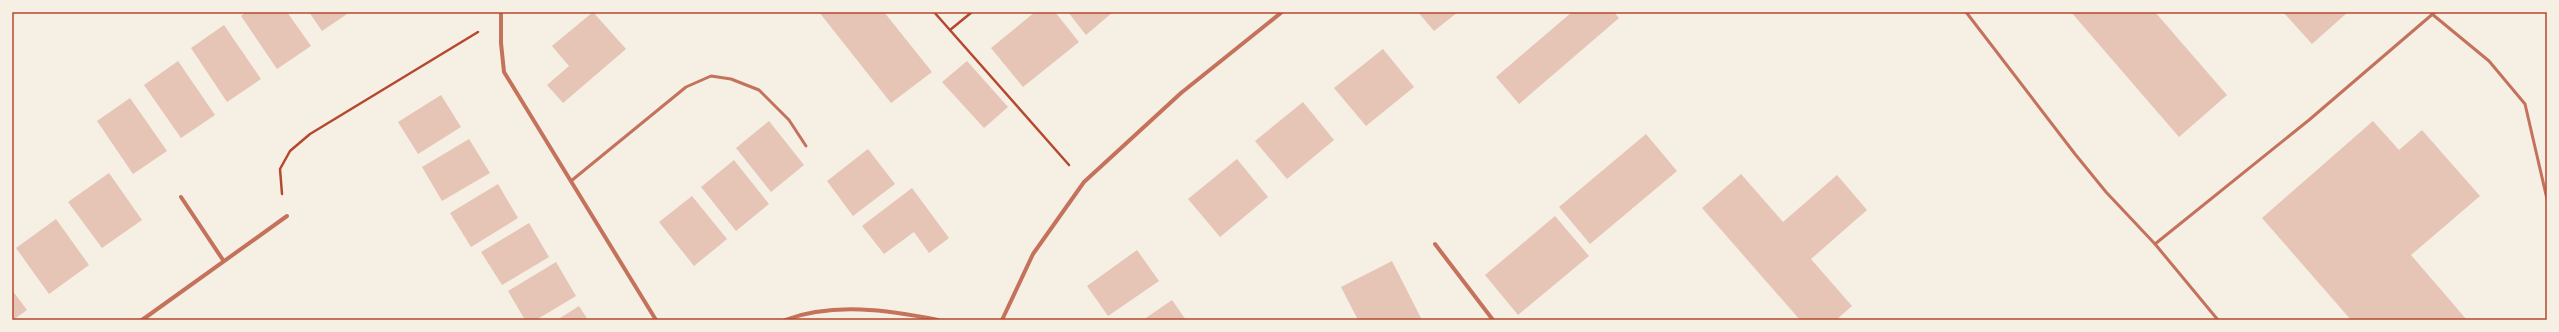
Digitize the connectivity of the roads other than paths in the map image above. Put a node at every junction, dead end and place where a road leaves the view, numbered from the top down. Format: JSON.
{"nodes":[{"id":1,"x":501,"y":12,"type":"edge"},
{"id":2,"x":1282,"y":12,"type":"edge"},
{"id":3,"x":1966,"y":12,"type":"edge"},
{"id":4,"x":2433,"y":13,"type":"edge"},
{"id":5,"x":806,"y":146,"type":"dead end"},
{"id":6,"x":571,"y":181,"type":"junction"},
{"id":7,"x":181,"y":198,"type":"dead end"},
{"id":8,"x":2547,"y":199,"type":"edge"},
{"id":9,"x":287,"y":216,"type":"road end"},
{"id":10,"x":1435,"y":244,"type":"dead end"},
{"id":11,"x":2155,"y":244,"type":"junction"},
{"id":12,"x":223,"y":260,"type":"junction"},
{"id":13,"x":142,"y":320,"type":"edge"},
{"id":14,"x":656,"y":320,"type":"edge"},
{"id":15,"x":785,"y":320,"type":"edge"},
{"id":16,"x":938,"y":320,"type":"edge"},
{"id":17,"x":1002,"y":320,"type":"edge"},
{"id":18,"x":1493,"y":320,"type":"edge"},
{"id":19,"x":2218,"y":320,"type":"edge"}],
"edges":[{"from":1,"to":6,"type":"street"},
{"from":2,"to":17,"type":"street"},
{"from":3,"to":11,"type":"lane"},
{"from":4,"to":8,"type":"lane"},
{"from":4,"to":11,"type":"lane"},
{"from":5,"to":6,"type":"lane"},
{"from":6,"to":14,"type":"street"},
{"from":7,"to":12,"type":"street"},
{"from":9,"to":12,"type":"street"},
{"from":10,"to":18,"type":"street"},
{"from":11,"to":19,"type":"lane"},
{"from":12,"to":13,"type":"street"},
{"from":15,"to":16,"type":"street"}]}
